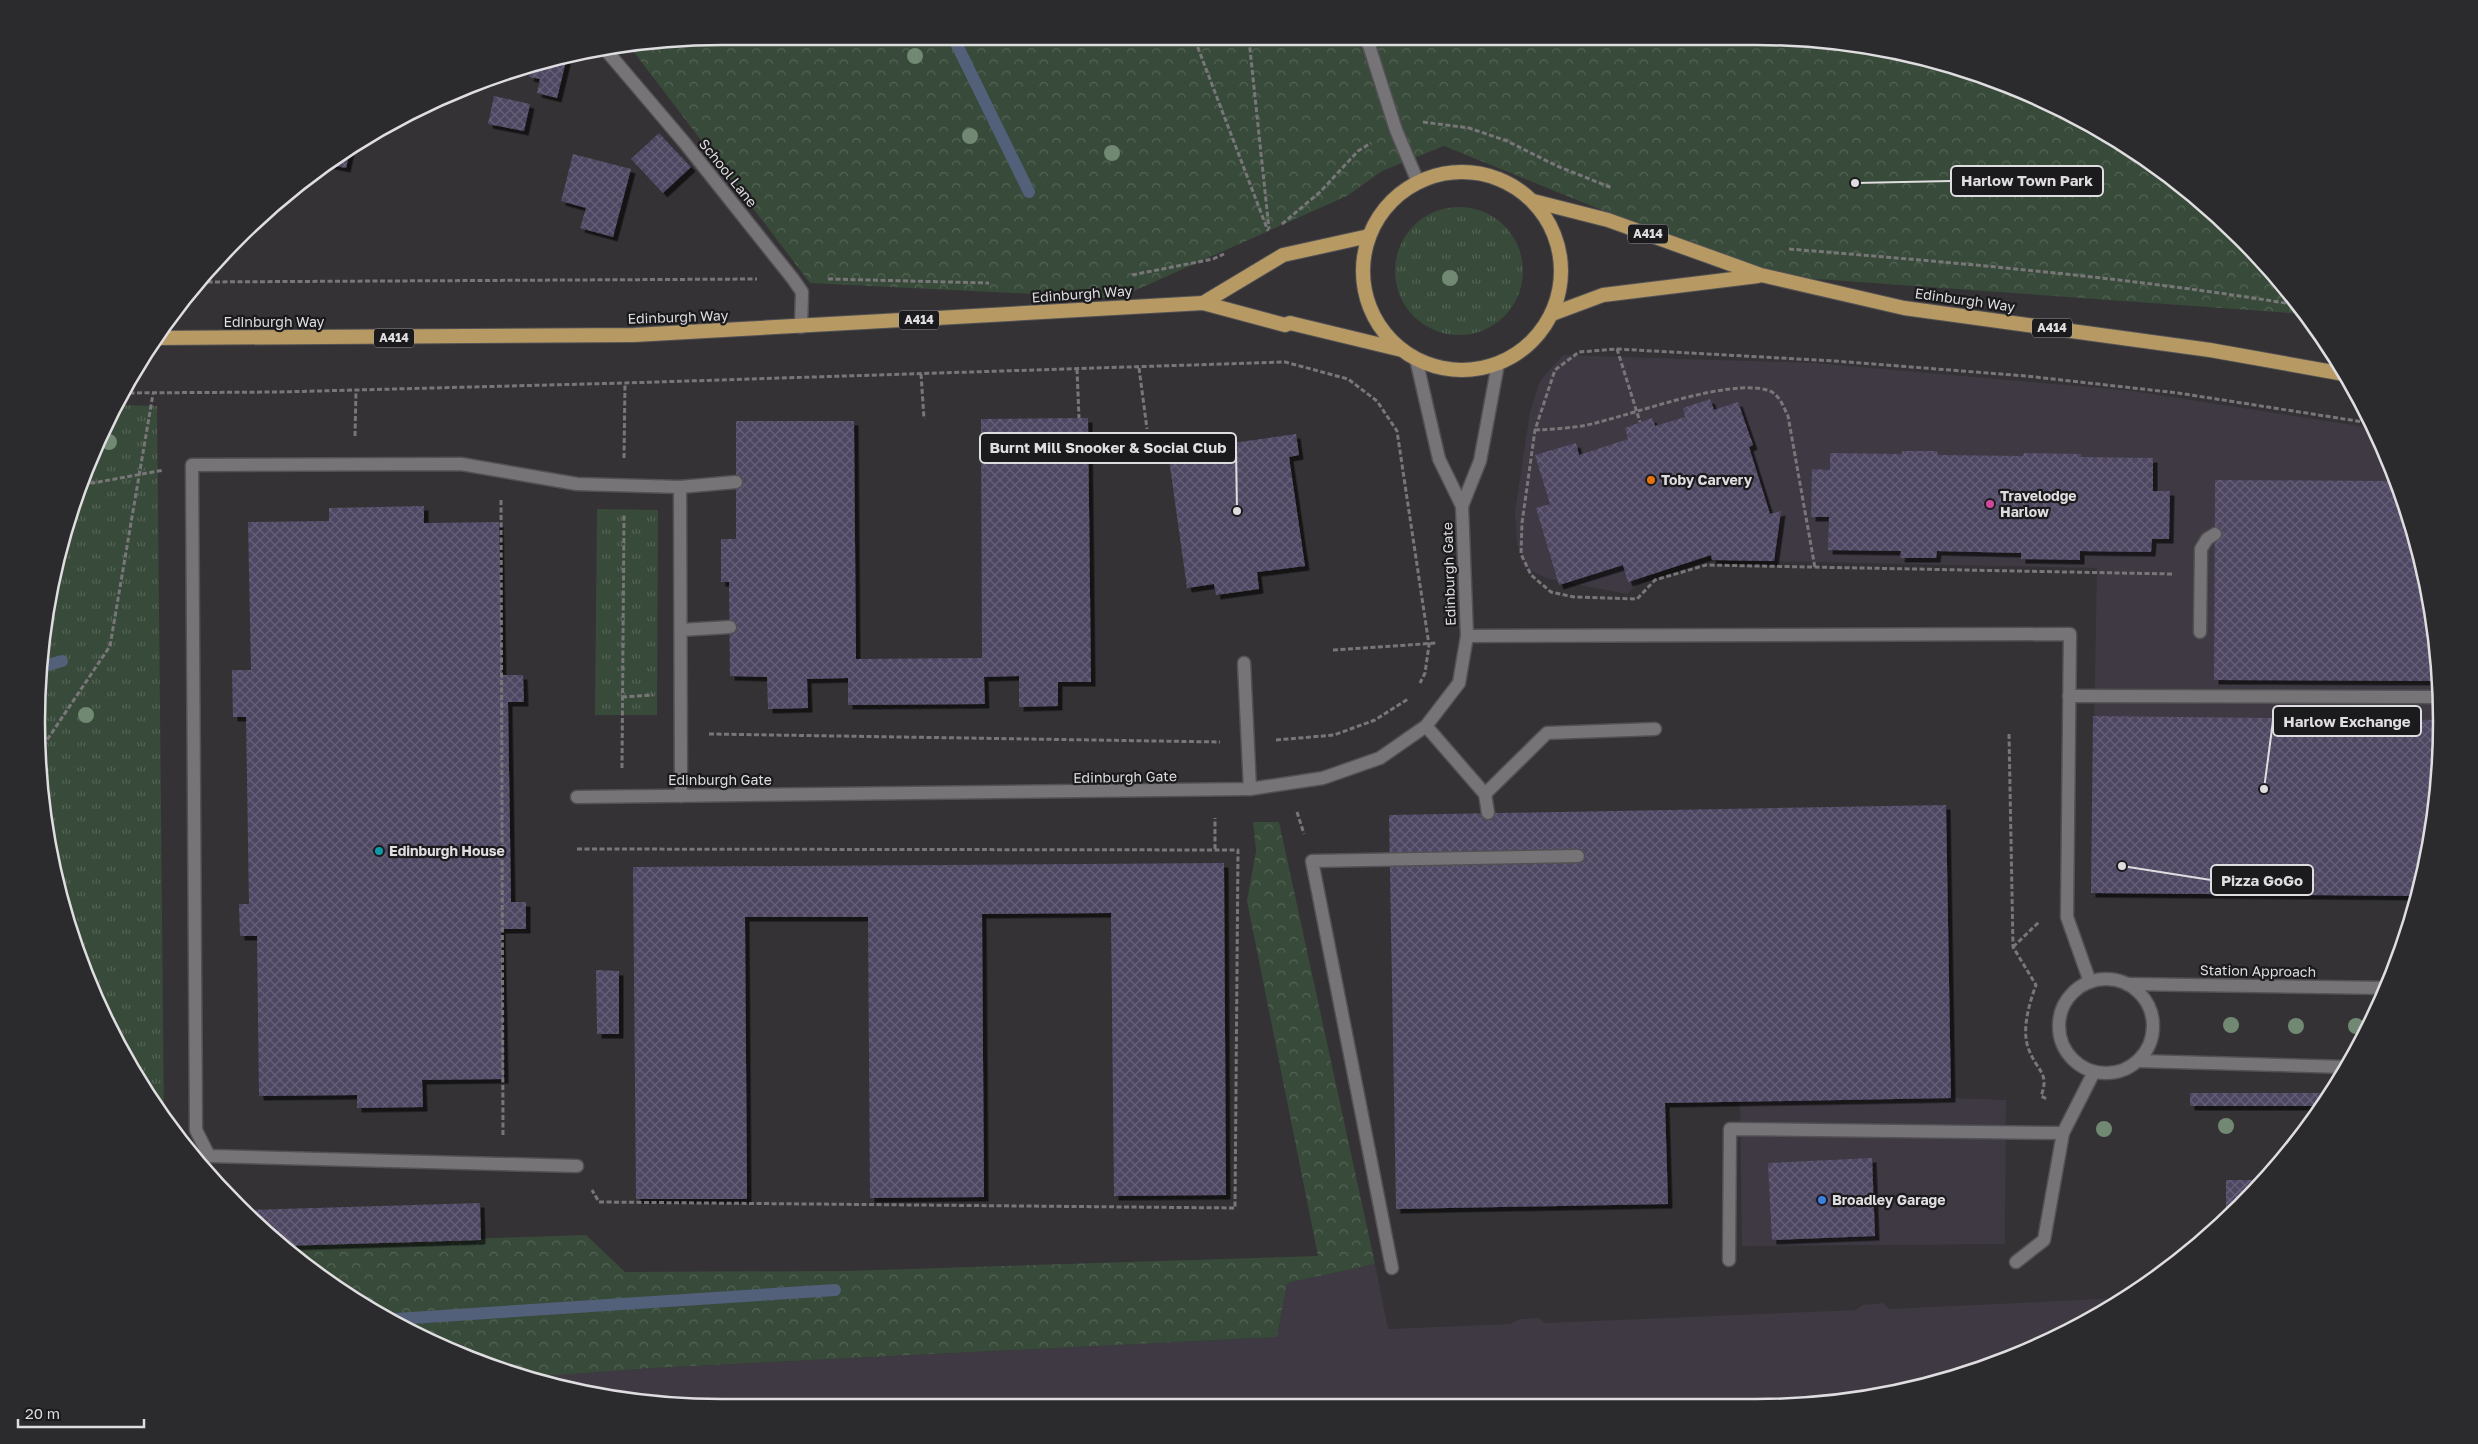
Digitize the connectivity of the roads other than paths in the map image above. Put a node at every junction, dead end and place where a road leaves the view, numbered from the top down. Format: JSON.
{"nodes":[{"id":1,"x":1368,"y":45,"type":"edge"},
{"id":2,"x":610,"y":55,"type":"edge"},
{"id":3,"x":1418,"y":182,"type":"junction"},
{"id":4,"x":1533,"y":201,"type":"junction"},
{"id":5,"x":1369,"y":236,"type":"junction"},
{"id":6,"x":1761,"y":276,"type":"junction"},
{"id":7,"x":1203,"y":303,"type":"junction"},
{"id":8,"x":1552,"y":314,"type":"junction"},
{"id":9,"x":801,"y":327,"type":"junction"},
{"id":10,"x":165,"y":338,"type":"edge"},
{"id":11,"x":1402,"y":350,"type":"junction"},
{"id":12,"x":1416,"y":359,"type":"junction"},
{"id":13,"x":1498,"y":364,"type":"junction"},
{"id":14,"x":2335,"y":372,"type":"edge"},
{"id":15,"x":736,"y":482,"type":"dead end"},
{"id":16,"x":680,"y":487,"type":"junction"},
{"id":17,"x":1462,"y":506,"type":"junction"},
{"id":18,"x":2215,"y":534,"type":"dead end"},
{"id":19,"x":730,"y":627,"type":"dead end"},
{"id":20,"x":681,"y":630,"type":"junction"},
{"id":21,"x":2200,"y":632,"type":"dead end"},
{"id":22,"x":1467,"y":636,"type":"junction"},
{"id":23,"x":1244,"y":663,"type":"dead end"},
{"id":24,"x":2069,"y":696,"type":"junction"},
{"id":25,"x":2432,"y":697,"type":"edge"},
{"id":26,"x":1426,"y":726,"type":"junction"},
{"id":27,"x":1655,"y":729,"type":"dead end"},
{"id":28,"x":1250,"y":789,"type":"junction"},
{"id":29,"x":1485,"y":794,"type":"junction"},
{"id":30,"x":577,"y":796,"type":"dead end"},
{"id":31,"x":681,"y":796,"type":"junction"},
{"id":32,"x":1488,"y":813,"type":"dead end"},
{"id":33,"x":1578,"y":856,"type":"dead end"},
{"id":34,"x":2090,"y":982,"type":"junction"},
{"id":35,"x":2128,"y":984,"type":"junction"},
{"id":36,"x":2378,"y":988,"type":"edge"},
{"id":37,"x":2139,"y":1061,"type":"junction"},
{"id":38,"x":2338,"y":1067,"type":"edge"},
{"id":39,"x":2094,"y":1072,"type":"junction"},
{"id":40,"x":2063,"y":1133,"type":"junction"},
{"id":41,"x":578,"y":1166,"type":"road end"},
{"id":42,"x":1729,"y":1260,"type":"dead end"},
{"id":43,"x":2016,"y":1262,"type":"dead end"},
{"id":44,"x":1392,"y":1268,"type":"dead end"}],
"edges":[{"from":1,"to":3,"type":"street"},
{"from":2,"to":9,"type":"street","name":"School Lane"},
{"from":3,"to":4,"type":"highway"},
{"from":3,"to":5,"type":"highway"},
{"from":4,"to":6,"type":"highway","name":"Edinburgh Way","number":"A414"},
{"from":4,"to":8,"type":"highway"},
{"from":5,"to":7,"type":"highway","name":"Edinburgh Way","number":"A414"},
{"from":5,"to":11,"type":"highway"},
{"from":6,"to":8,"type":"highway","name":"Edinburgh Way","number":"A414"},
{"from":6,"to":14,"type":"highway","name":"Edinburgh Way","number":"A414"},
{"from":7,"to":9,"type":"highway","name":"Edinburgh Way","number":"A414"},
{"from":7,"to":11,"type":"highway","name":"Edinburgh Way","number":"A414"},
{"from":8,"to":13,"type":"highway"},
{"from":9,"to":10,"type":"highway","name":"Edinburgh Way","number":"A414"},
{"from":11,"to":12,"type":"highway"},
{"from":12,"to":13,"type":"highway"},
{"from":12,"to":17,"type":"street","name":"Edinburgh Gate"},
{"from":13,"to":17,"type":"street","name":"Edinburgh Gate"},
{"from":15,"to":16,"type":"street"},
{"from":16,"to":20,"type":"street"},
{"from":16,"to":41,"type":"street"},
{"from":17,"to":22,"type":"street","name":"Edinburgh Gate"},
{"from":18,"to":21,"type":"street"},
{"from":19,"to":20,"type":"street"},
{"from":20,"to":31,"type":"street"},
{"from":22,"to":24,"type":"street"},
{"from":22,"to":26,"type":"street","name":"Edinburgh Gate"},
{"from":23,"to":28,"type":"street"},
{"from":24,"to":25,"type":"street"},
{"from":24,"to":34,"type":"street"},
{"from":26,"to":28,"type":"street","name":"Edinburgh Gate"},
{"from":26,"to":29,"type":"street"},
{"from":27,"to":29,"type":"street"},
{"from":28,"to":31,"type":"street","name":"Edinburgh Gate"},
{"from":29,"to":32,"type":"street"},
{"from":30,"to":31,"type":"street","name":"Edinburgh Gate"},
{"from":33,"to":44,"type":"street"},
{"from":34,"to":35,"type":"street","name":"Station Approach"},
{"from":34,"to":39,"type":"street"},
{"from":35,"to":36,"type":"street","name":"Station Approach"},
{"from":35,"to":37,"type":"street"},
{"from":37,"to":38,"type":"street"},
{"from":37,"to":39,"type":"street"},
{"from":39,"to":40,"type":"street"},
{"from":40,"to":42,"type":"street"},
{"from":40,"to":43,"type":"street"}]}
